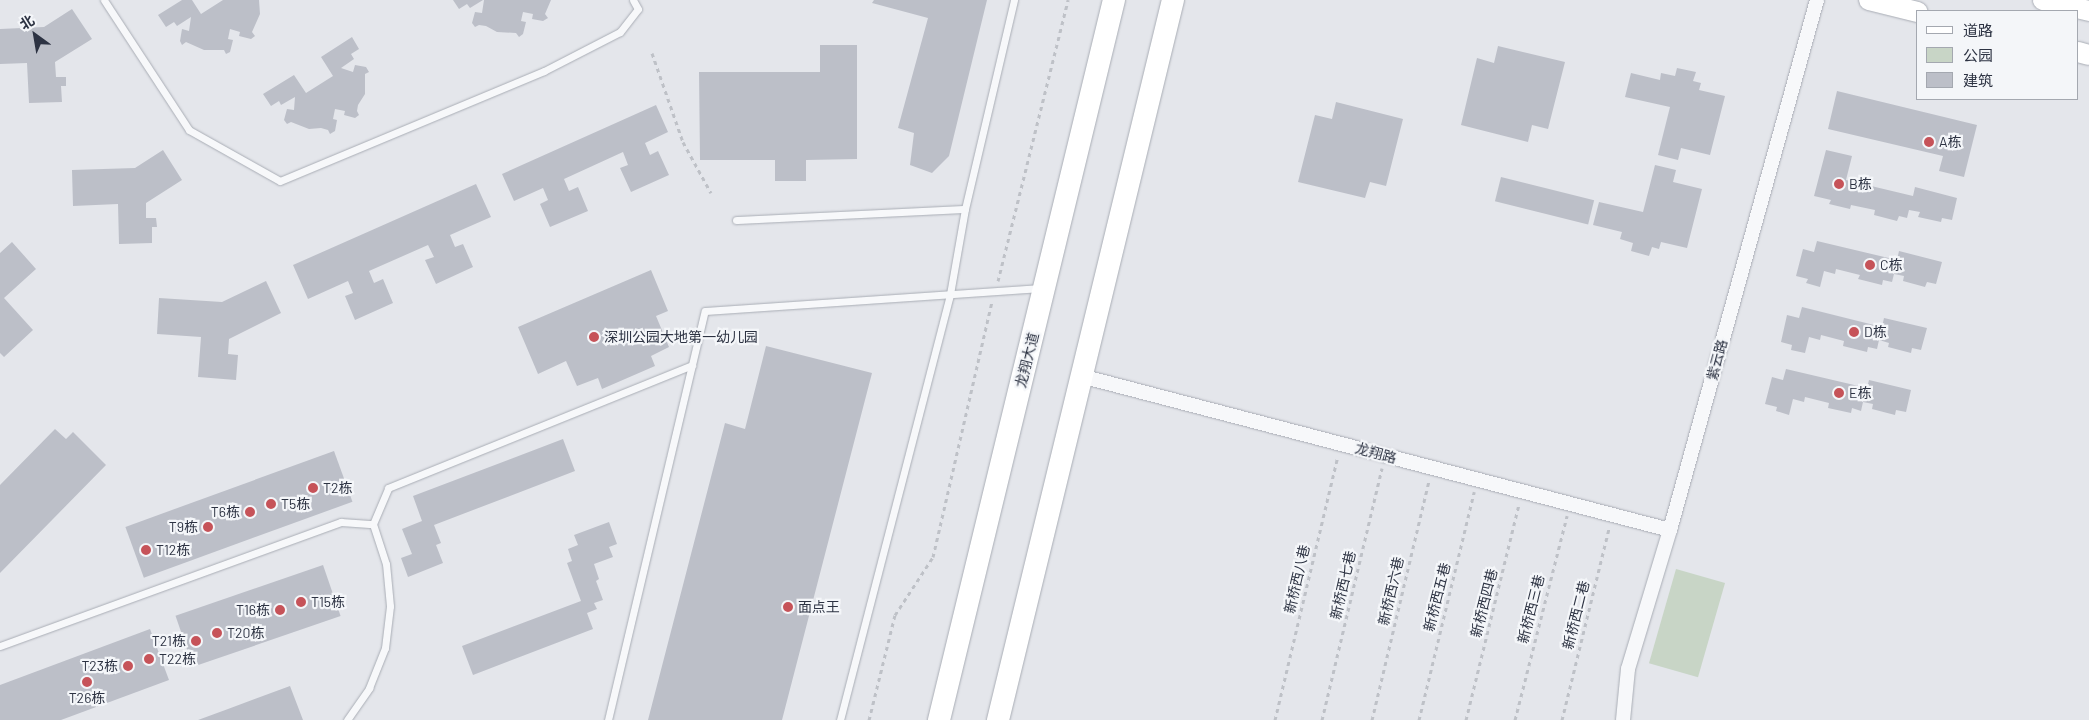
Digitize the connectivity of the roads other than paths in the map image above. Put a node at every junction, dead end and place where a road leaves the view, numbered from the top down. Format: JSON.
{"nodes":[{"id":1,"x":104,"y":0,"type":"edge"},
{"id":2,"x":632,"y":0,"type":"edge"},
{"id":3,"x":1014,"y":0,"type":"edge"},
{"id":4,"x":1114,"y":0,"type":"edge"},
{"id":5,"x":1817,"y":0,"type":"edge"},
{"id":6,"x":1869,"y":0,"type":"edge"},
{"id":7,"x":2043,"y":0,"type":"edge"},
{"id":8,"x":1172,"y":2,"type":"edge"},
{"id":9,"x":2089,"y":11,"type":"edge"},
{"id":10,"x":1916,"y":12,"type":"edge"},
{"id":11,"x":965,"y":209,"type":"junction"},
{"id":12,"x":736,"y":220,"type":"dead end"},
{"id":13,"x":1044,"y":288,"type":"junction"},
{"id":14,"x":950,"y":294,"type":"junction"},
{"id":15,"x":692,"y":365,"type":"junction"},
{"id":16,"x":1081,"y":376,"type":"junction"},
{"id":17,"x":373,"y":524,"type":"junction"},
{"id":18,"x":1670,"y":530,"type":"junction"},
{"id":19,"x":0,"y":646,"type":"edge"},
{"id":20,"x":347,"y":720,"type":"edge"},
{"id":21,"x":608,"y":720,"type":"edge"},
{"id":22,"x":840,"y":720,"type":"edge"},
{"id":23,"x":939,"y":720,"type":"edge"},
{"id":24,"x":998,"y":720,"type":"edge"},
{"id":25,"x":1623,"y":720,"type":"edge"}],
"edges":[{"from":1,"to":2,"type":"lane"},
{"from":3,"to":11,"type":"lane"},
{"from":4,"to":13,"type":"main road","name":"龙翔大道"},
{"from":5,"to":18,"type":"street","name":"紫云路"},
{"from":6,"to":10,"type":"main road"},
{"from":7,"to":9,"type":"main road"},
{"from":8,"to":16,"type":"main road"},
{"from":11,"to":12,"type":"lane"},
{"from":11,"to":14,"type":"lane"},
{"from":13,"to":14,"type":"lane"},
{"from":13,"to":23,"type":"main road","name":"龙翔大道"},
{"from":14,"to":15,"type":"lane"},
{"from":14,"to":22,"type":"lane"},
{"from":15,"to":17,"type":"lane"},
{"from":15,"to":21,"type":"lane"},
{"from":16,"to":18,"type":"street","name":"龙翔路"},
{"from":16,"to":24,"type":"main road"},
{"from":17,"to":19,"type":"lane"},
{"from":17,"to":20,"type":"lane"},
{"from":18,"to":25,"type":"street","name":"紫云路"}]}
